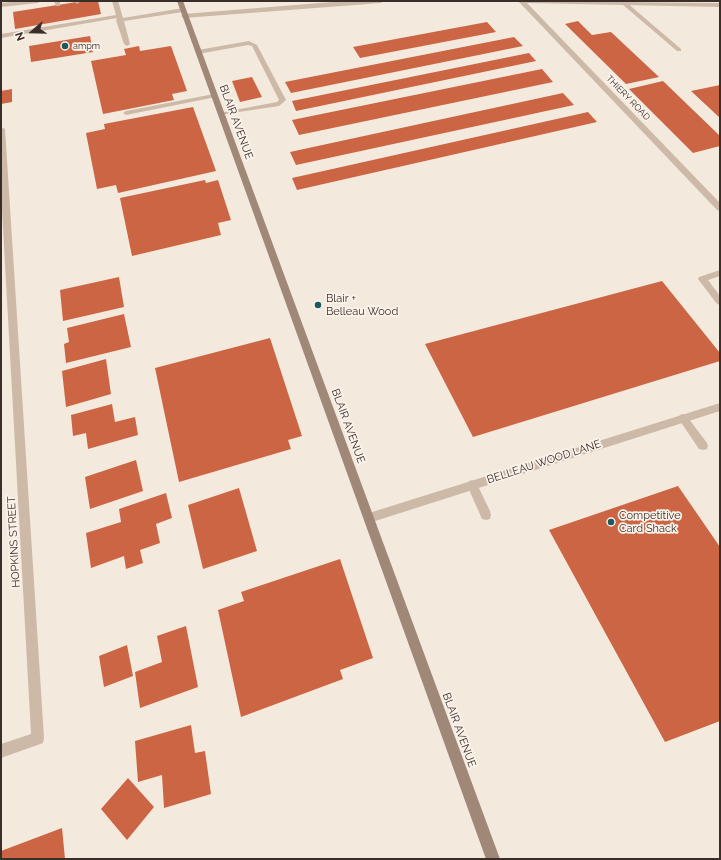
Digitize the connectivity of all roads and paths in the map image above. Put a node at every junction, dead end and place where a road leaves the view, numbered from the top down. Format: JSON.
{"nodes":[{"id":1,"x":34,"y":1,"type":"edge"},
{"id":2,"x":115,"y":1,"type":"edge"},
{"id":3,"x":381,"y":1,"type":"edge"},
{"id":4,"x":518,"y":1,"type":"edge"},
{"id":5,"x":522,"y":1,"type":"edge"},
{"id":6,"x":624,"y":3,"type":"junction"},
{"id":7,"x":1,"y":5,"type":"edge"},
{"id":8,"x":720,"y":5,"type":"edge"},
{"id":9,"x":32,"y":9,"type":"dead end"},
{"id":10,"x":182,"y":9,"type":"edge"},
{"id":11,"x":119,"y":18,"type":"junction"},
{"id":12,"x":1,"y":36,"type":"edge"},
{"id":13,"x":127,"y":44,"type":"dead end"},
{"id":14,"x":678,"y":50,"type":"dead end"},
{"id":15,"x":198,"y":52,"type":"junction"},
{"id":16,"x":214,"y":96,"type":"junction"},
{"id":17,"x":126,"y":113,"type":"dead end"},
{"id":18,"x":221,"y":114,"type":"junction"},
{"id":19,"x":1,"y":129,"type":"edge"},
{"id":20,"x":720,"y":208,"type":"edge"},
{"id":21,"x":720,"y":274,"type":"edge"},
{"id":22,"x":720,"y":302,"type":"edge"},
{"id":23,"x":720,"y":407,"type":"edge"},
{"id":24,"x":683,"y":418,"type":"junction"},
{"id":25,"x":703,"y":446,"type":"dead end"},
{"id":26,"x":472,"y":485,"type":"junction"},
{"id":27,"x":486,"y":515,"type":"dead end"},
{"id":28,"x":369,"y":518,"type":"junction"},
{"id":29,"x":1,"y":751,"type":"edge"},
{"id":30,"x":493,"y":859,"type":"edge"}],
"edges":[{"from":1,"to":7,"type":"street"},
{"from":1,"to":9,"type":"street"},
{"from":2,"to":11,"type":"street"},
{"from":3,"to":10,"type":"street"},
{"from":4,"to":5,"type":"street"},
{"from":5,"to":6,"type":"street"},
{"from":5,"to":20,"type":"street","name":"THIERY ROAD"},
{"from":6,"to":8,"type":"street"},
{"from":6,"to":14,"type":"street"},
{"from":10,"to":11,"type":"street"},
{"from":10,"to":15,"type":"street","name":"BLAIR AVENUE"},
{"from":11,"to":12,"type":"street"},
{"from":11,"to":13,"type":"street"},
{"from":15,"to":16,"type":"street","name":"BLAIR AVENUE"},
{"from":15,"to":18,"type":"street"},
{"from":16,"to":17,"type":"street"},
{"from":16,"to":18,"type":"street","name":"BLAIR AVENUE"},
{"from":18,"to":28,"type":"street","name":"BLAIR AVENUE"},
{"from":19,"to":29,"type":"street","name":"HOPKINS STREET"},
{"from":21,"to":22,"type":"street"},
{"from":23,"to":24,"type":"street","name":"BELLEAU WOOD LANE"},
{"from":24,"to":25,"type":"street"},
{"from":24,"to":26,"type":"street","name":"BELLEAU WOOD LANE"},
{"from":26,"to":27,"type":"street"},
{"from":26,"to":28,"type":"street","name":"BELLEAU WOOD LANE"},
{"from":28,"to":30,"type":"street","name":"BLAIR AVENUE"}]}
